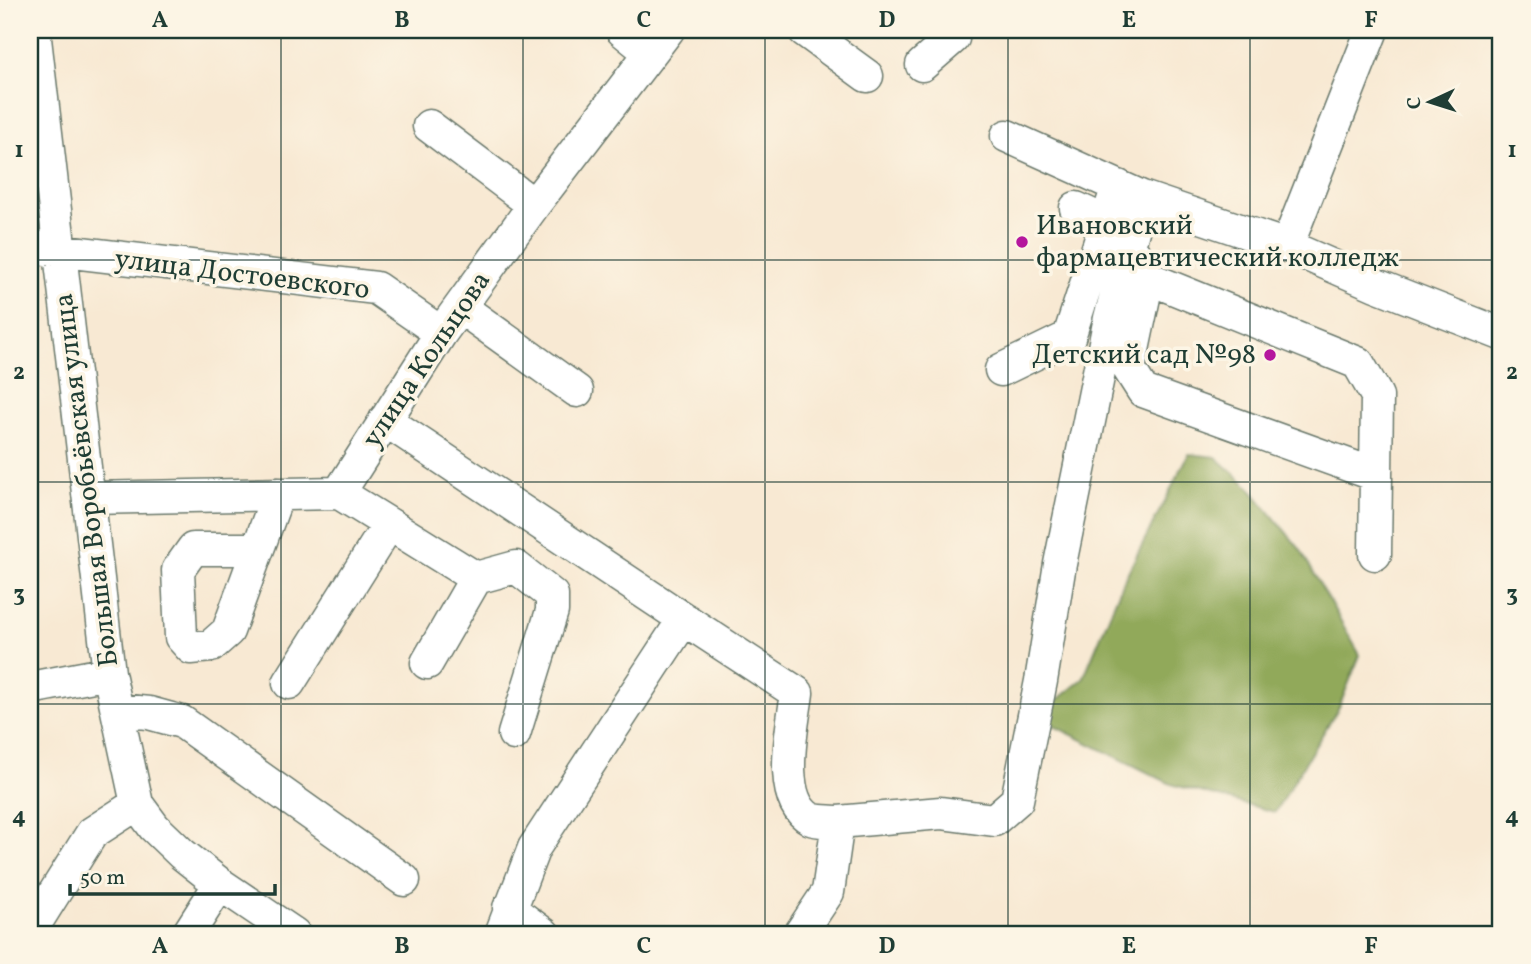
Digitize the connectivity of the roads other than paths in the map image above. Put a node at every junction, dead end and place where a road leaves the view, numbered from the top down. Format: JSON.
{"nodes":[{"id":1,"x":34,"y":30,"type":"edge"},
{"id":2,"x":622,"y":30,"type":"edge"},
{"id":3,"x":804,"y":30,"type":"edge"},
{"id":4,"x":951,"y":30,"type":"edge"},
{"id":5,"x":1359,"y":34,"type":"edge"},
{"id":6,"x":659,"y":41,"type":"edge"},
{"id":7,"x":922,"y":65,"type":"dead end"},
{"id":8,"x":867,"y":76,"type":"dead end"},
{"id":9,"x":429,"y":125,"type":"dead end"},
{"id":10,"x":1007,"y":136,"type":"dead end"},
{"id":11,"x":1130,"y":191,"type":"junction"},
{"id":12,"x":534,"y":205,"type":"junction"},
{"id":13,"x":1076,"y":208,"type":"dead end"},
{"id":14,"x":1106,"y":222,"type":"junction"},
{"id":15,"x":1129,"y":245,"type":"junction"},
{"id":16,"x":1287,"y":246,"type":"junction"},
{"id":17,"x":45,"y":249,"type":"edge"},
{"id":18,"x":1147,"y":278,"type":"junction"},
{"id":19,"x":460,"y":307,"type":"junction"},
{"id":20,"x":441,"y":333,"type":"junction"},
{"id":21,"x":1501,"y":334,"type":"edge"},
{"id":22,"x":1001,"y":370,"type":"dead end"},
{"id":23,"x":577,"y":391,"type":"dead end"},
{"id":24,"x":385,"y":421,"type":"junction"},
{"id":25,"x":1376,"y":475,"type":"junction"},
{"id":26,"x":339,"y":493,"type":"junction"},
{"id":27,"x":278,"y":494,"type":"junction"},
{"id":28,"x":90,"y":498,"type":"junction"},
{"id":29,"x":389,"y":524,"type":"junction"},
{"id":30,"x":258,"y":549,"type":"dead end"},
{"id":31,"x":1375,"y":554,"type":"dead end"},
{"id":32,"x":476,"y":578,"type":"junction"},
{"id":33,"x":684,"y":619,"type":"junction"},
{"id":34,"x":427,"y":663,"type":"dead end"},
{"id":35,"x":109,"y":673,"type":"junction"},
{"id":36,"x":289,"y":683,"type":"dead end"},
{"id":37,"x":30,"y":688,"type":"edge"},
{"id":38,"x":117,"y":710,"type":"junction"},
{"id":39,"x":514,"y":734,"type":"dead end"},
{"id":40,"x":137,"y":804,"type":"junction"},
{"id":41,"x":838,"y":822,"type":"junction"},
{"id":42,"x":404,"y":880,"type":"dead end"},
{"id":43,"x":220,"y":884,"type":"junction"},
{"id":44,"x":505,"y":921,"type":"edge"},
{"id":45,"x":30,"y":932,"type":"edge"},
{"id":46,"x":188,"y":934,"type":"edge"},
{"id":47,"x":294,"y":934,"type":"edge"},
{"id":48,"x":544,"y":934,"type":"edge"},
{"id":49,"x":800,"y":934,"type":"edge"}],
"edges":[{"from":1,"to":17,"type":"street","name":"Большая Воробьёвская улица"},
{"from":2,"to":6,"type":"street"},
{"from":3,"to":8,"type":"street"},
{"from":4,"to":7,"type":"street"},
{"from":5,"to":16,"type":"street"},
{"from":6,"to":12,"type":"street","name":"улица Кольцова"},
{"from":9,"to":12,"type":"street"},
{"from":10,"to":11,"type":"street"},
{"from":11,"to":14,"type":"street"},
{"from":11,"to":15,"type":"street"},
{"from":11,"to":16,"type":"street"},
{"from":12,"to":19,"type":"street","name":"улица Кольцова"},
{"from":13,"to":14,"type":"street"},
{"from":14,"to":22,"type":"street"},
{"from":15,"to":18,"type":"street"},
{"from":15,"to":41,"type":"street"},
{"from":16,"to":21,"type":"street"},
{"from":17,"to":20,"type":"street","name":"улица Достоевского"},
{"from":17,"to":28,"type":"street","name":"Большая Воробьёвская улица"},
{"from":18,"to":25,"type":"street"},
{"from":18,"to":25,"type":"street"},
{"from":19,"to":20,"type":"street","name":"улица Кольцова"},
{"from":19,"to":23,"type":"street"},
{"from":20,"to":24,"type":"street","name":"улица Кольцова"},
{"from":24,"to":26,"type":"street","name":"улица Кольцова"},
{"from":24,"to":33,"type":"street"},
{"from":25,"to":31,"type":"street"},
{"from":26,"to":27,"type":"street"},
{"from":26,"to":29,"type":"street"},
{"from":27,"to":28,"type":"street"},
{"from":27,"to":30,"type":"street"},
{"from":28,"to":35,"type":"street","name":"Большая Воробьёвская улица"},
{"from":29,"to":32,"type":"street"},
{"from":29,"to":36,"type":"street"},
{"from":32,"to":34,"type":"street"},
{"from":32,"to":39,"type":"street"},
{"from":33,"to":41,"type":"street"},
{"from":33,"to":44,"type":"street"},
{"from":35,"to":37,"type":"street"},
{"from":35,"to":38,"type":"street","name":"Большая Воробьёвская улица"},
{"from":38,"to":40,"type":"street","name":"Большая Воробьёвская улица"},
{"from":38,"to":42,"type":"street"},
{"from":40,"to":43,"type":"street"},
{"from":40,"to":45,"type":"street"},
{"from":41,"to":49,"type":"street"},
{"from":43,"to":46,"type":"street"},
{"from":43,"to":47,"type":"street"},
{"from":44,"to":48,"type":"street"}]}
